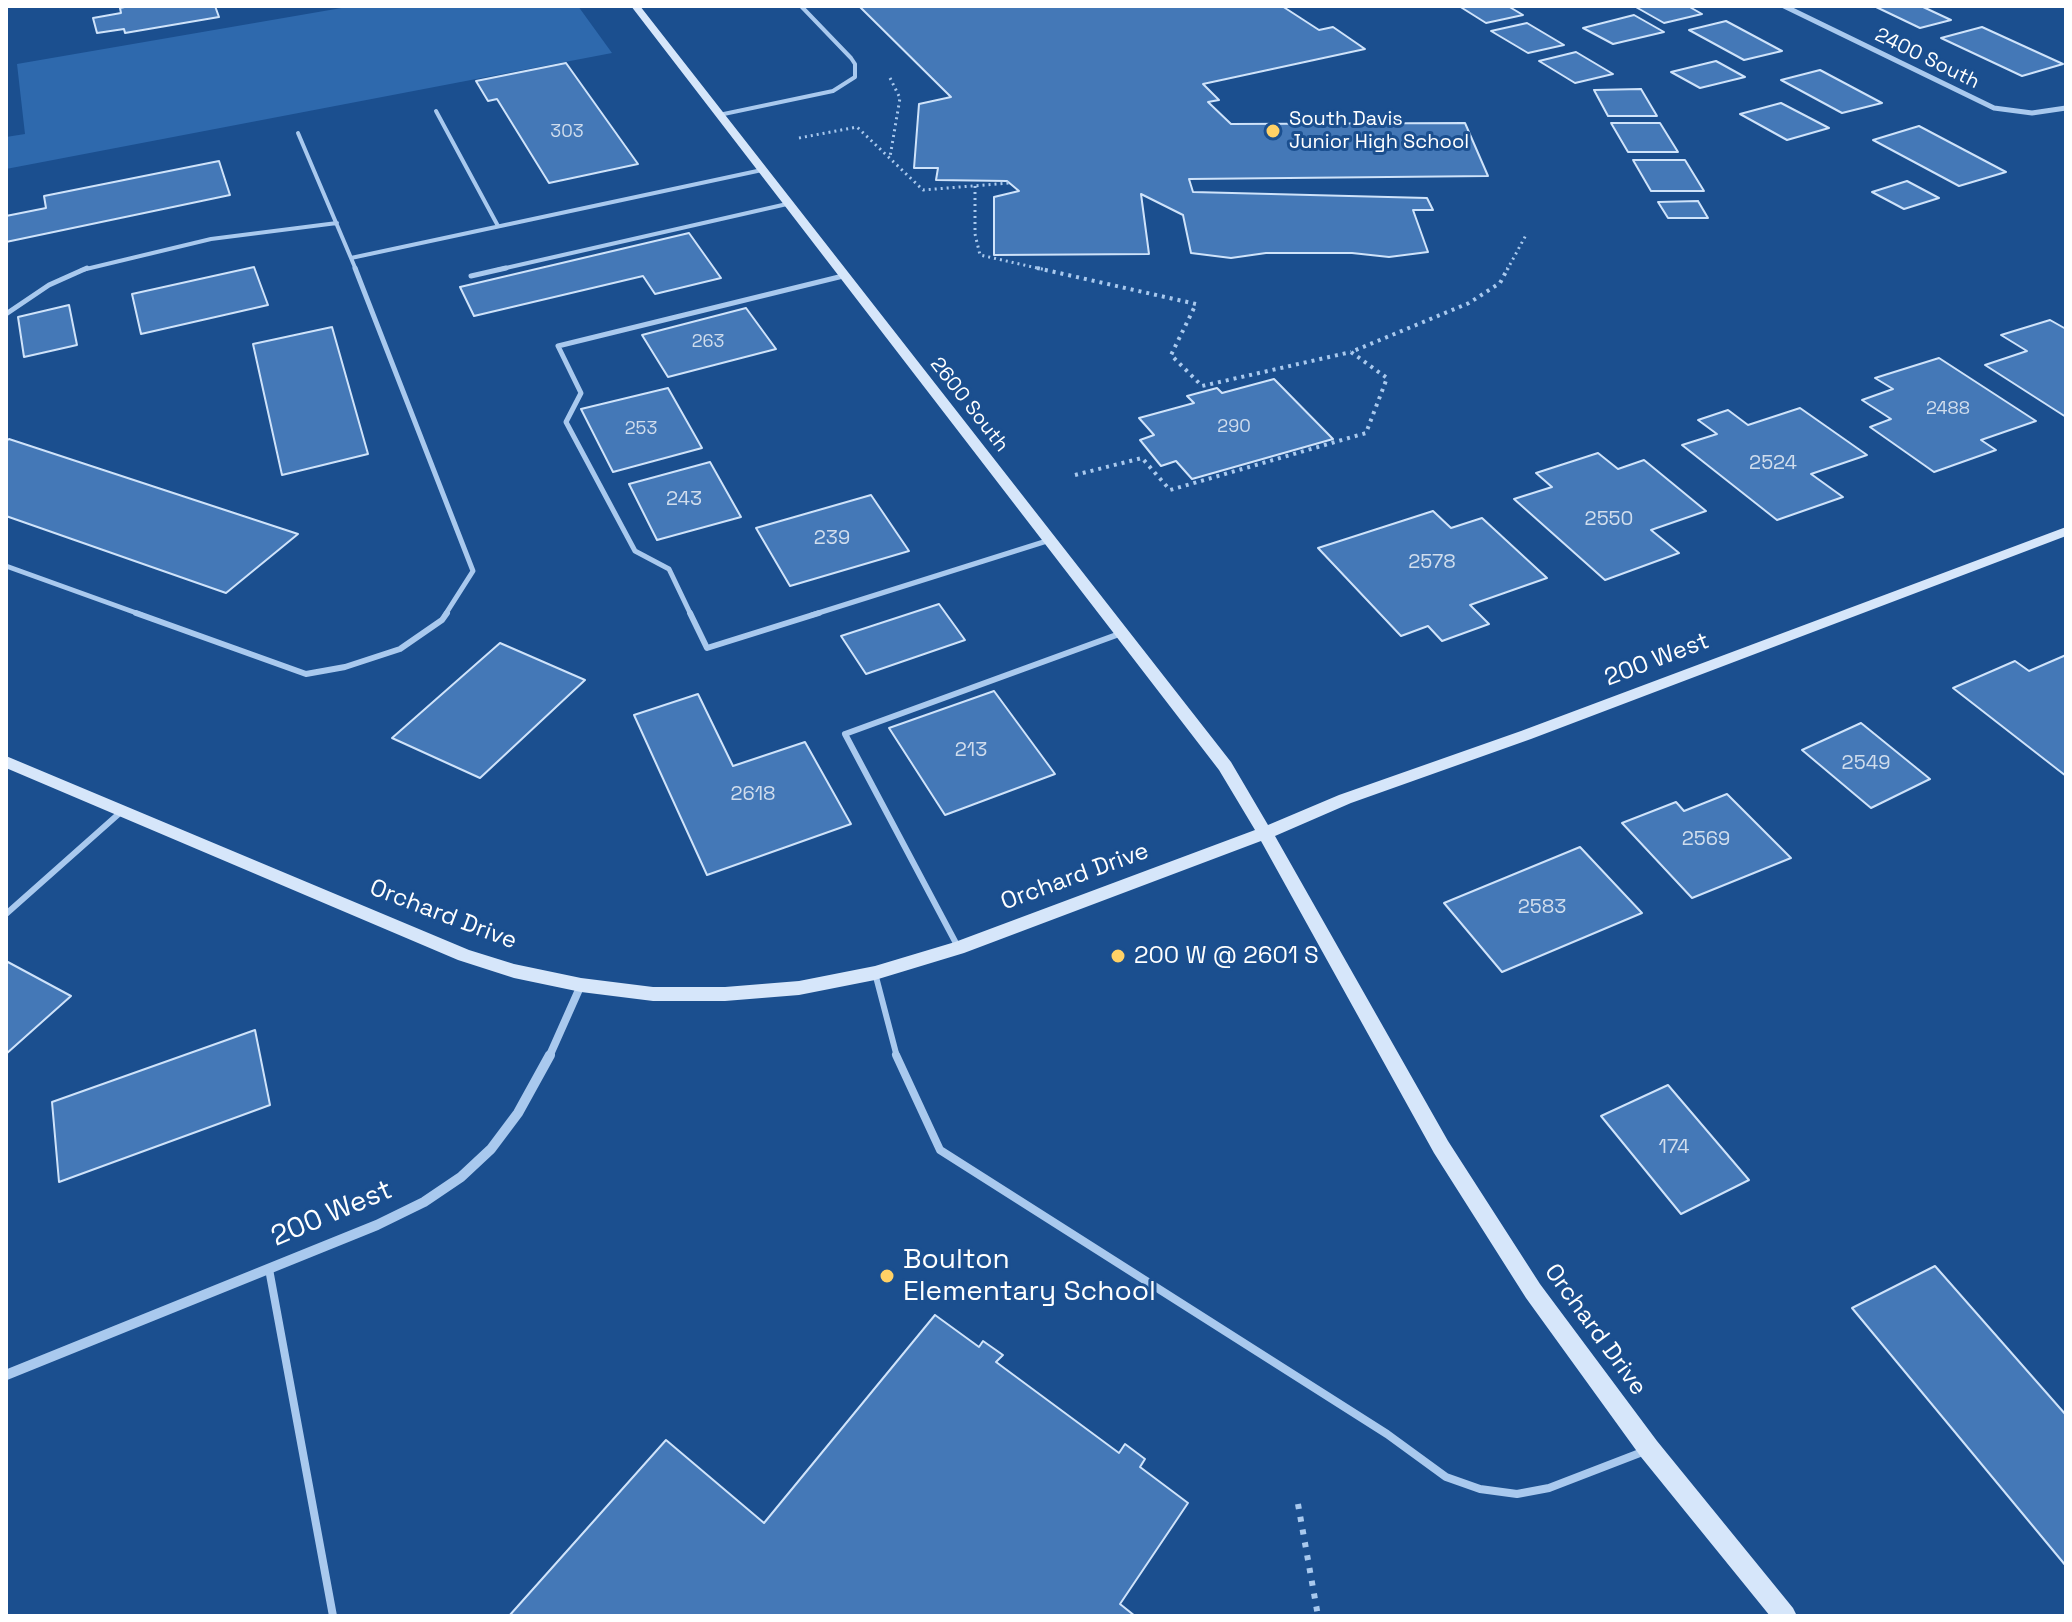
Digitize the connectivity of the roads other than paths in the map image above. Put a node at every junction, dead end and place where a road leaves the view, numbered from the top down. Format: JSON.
{"nodes":[{"id":1,"x":635,"y":6,"type":"edge"},
{"id":2,"x":801,"y":6,"type":"edge"},
{"id":3,"x":1784,"y":6,"type":"edge"},
{"id":4,"x":2066,"y":108,"type":"edge"},
{"id":5,"x":436,"y":111,"type":"dead end"},
{"id":6,"x":719,"y":115,"type":"junction"},
{"id":7,"x":298,"y":133,"type":"dead end"},
{"id":8,"x":762,"y":170,"type":"junction"},
{"id":9,"x":787,"y":204,"type":"junction"},
{"id":10,"x":337,"y":223,"type":"junction"},
{"id":11,"x":498,"y":226,"type":"junction"},
{"id":12,"x":351,"y":258,"type":"junction"},
{"id":13,"x":471,"y":276,"type":"dead end"},
{"id":14,"x":843,"y":276,"type":"junction"},
{"id":15,"x":6,"y":314,"type":"edge"},
{"id":16,"x":2066,"y":531,"type":"edge"},
{"id":17,"x":1050,"y":540,"type":"junction"},
{"id":18,"x":6,"y":566,"type":"edge"},
{"id":19,"x":1122,"y":633,"type":"junction"},
{"id":20,"x":6,"y":762,"type":"edge"},
{"id":21,"x":122,"y":811,"type":"junction"},
{"id":22,"x":1265,"y":833,"type":"junction"},
{"id":23,"x":6,"y":914,"type":"edge"},
{"id":24,"x":958,"y":948,"type":"junction"},
{"id":25,"x":875,"y":973,"type":"junction"},
{"id":26,"x":581,"y":985,"type":"junction"},
{"id":27,"x":269,"y":1269,"type":"junction"},
{"id":28,"x":6,"y":1375,"type":"edge"},
{"id":29,"x":1649,"y":1449,"type":"junction"},
{"id":30,"x":333,"y":1616,"type":"edge"},
{"id":31,"x":1785,"y":1616,"type":"edge"}],
"edges":[{"from":1,"to":6,"type":"main road","name":"2600 South"},
{"from":2,"to":6,"type":"lane"},
{"from":3,"to":4,"type":"street","name":"2400 South"},
{"from":5,"to":11,"type":"lane"},
{"from":6,"to":8,"type":"main road","name":"2600 South"},
{"from":7,"to":10,"type":"lane"},
{"from":8,"to":9,"type":"main road","name":"2600 South"},
{"from":8,"to":11,"type":"lane"},
{"from":9,"to":13,"type":"lane"},
{"from":9,"to":14,"type":"main road","name":"2600 South"},
{"from":10,"to":12,"type":"lane"},
{"from":10,"to":15,"type":"lane"},
{"from":11,"to":12,"type":"lane"},
{"from":12,"to":18,"type":"lane"},
{"from":14,"to":17,"type":"main road","name":"2600 South"},
{"from":14,"to":17,"type":"lane"},
{"from":16,"to":22,"type":"main road","name":"200 West"},
{"from":17,"to":19,"type":"main road","name":"2600 South"},
{"from":19,"to":22,"type":"main road","name":"2600 South"},
{"from":19,"to":24,"type":"lane"},
{"from":20,"to":21,"type":"main road","name":"Orchard Drive"},
{"from":21,"to":23,"type":"lane"},
{"from":21,"to":26,"type":"main road","name":"Orchard Drive"},
{"from":22,"to":24,"type":"main road","name":"Orchard Drive"},
{"from":22,"to":29,"type":"main road","name":"Orchard Drive"},
{"from":24,"to":25,"type":"main road","name":"Orchard Drive"},
{"from":25,"to":26,"type":"main road","name":"Orchard Drive"},
{"from":25,"to":29,"type":"lane"},
{"from":26,"to":27,"type":"street","name":"200 West"},
{"from":27,"to":28,"type":"street","name":"200 West"},
{"from":27,"to":30,"type":"lane"},
{"from":29,"to":31,"type":"main road","name":"Orchard Drive"}]}
